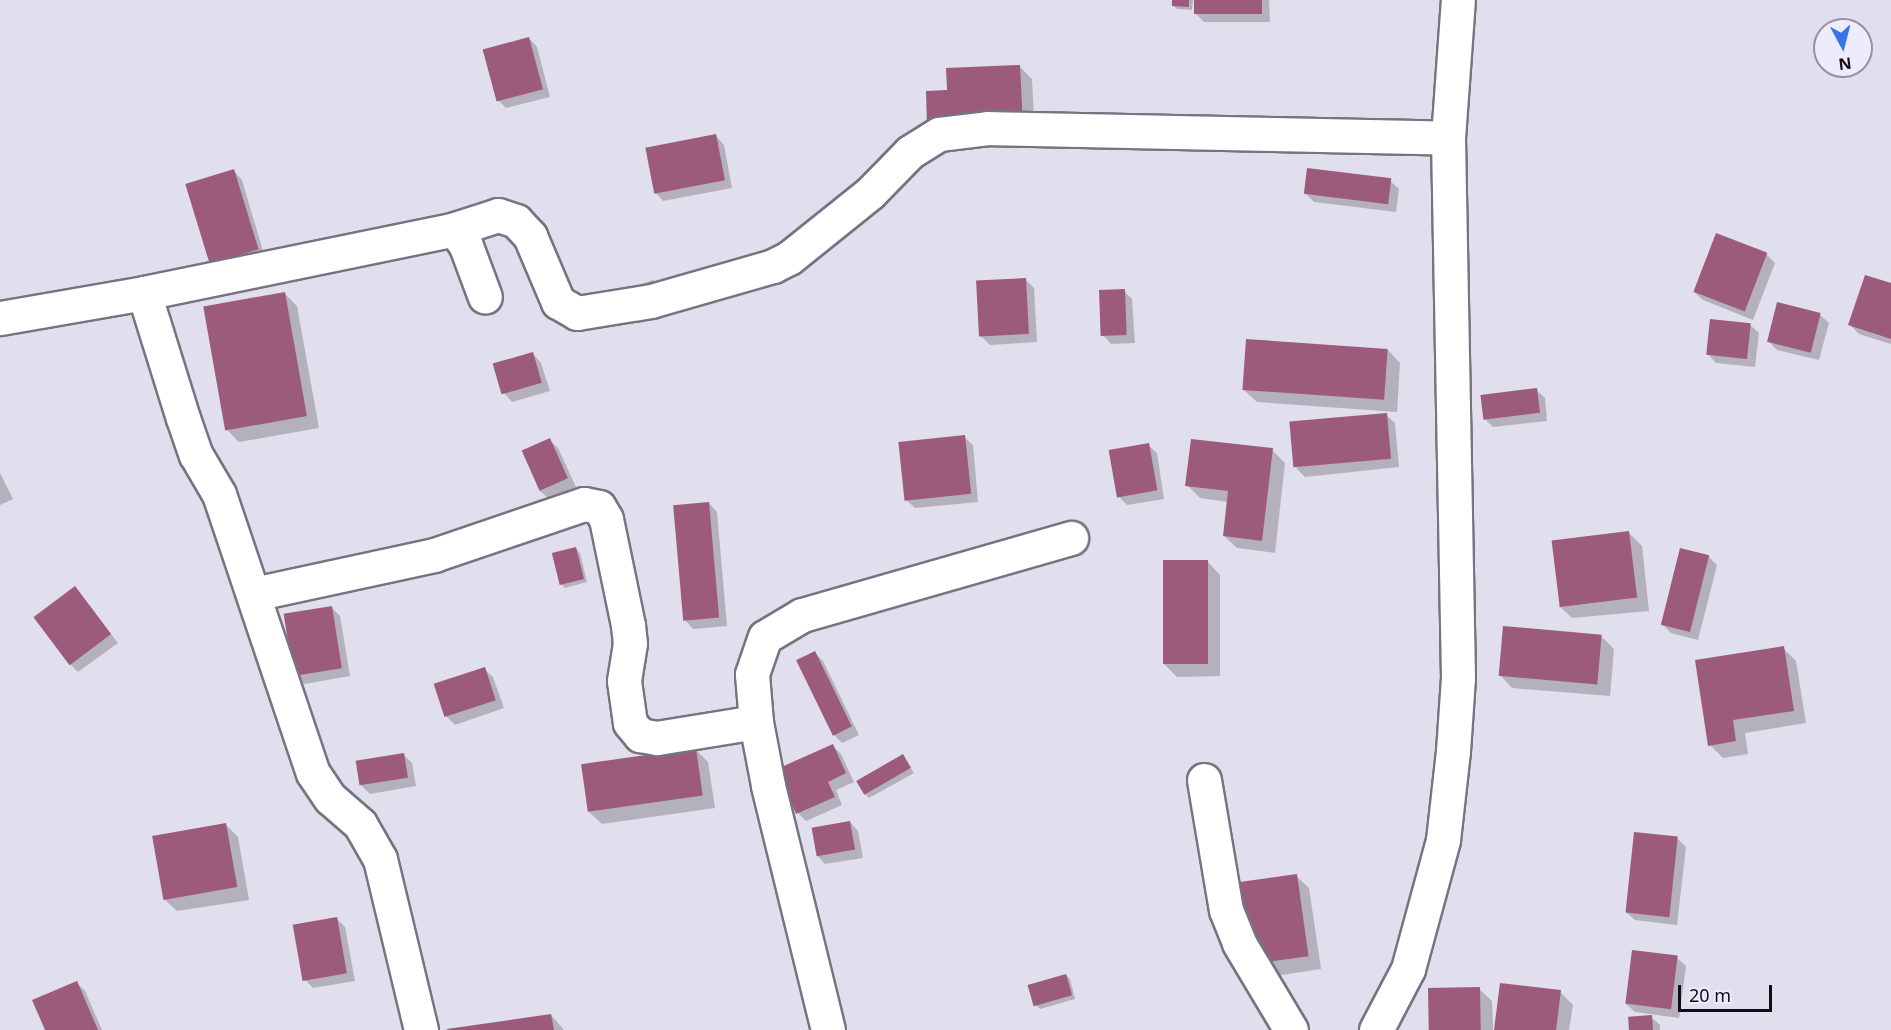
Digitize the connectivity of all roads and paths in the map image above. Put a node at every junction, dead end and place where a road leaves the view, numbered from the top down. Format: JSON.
{"nodes":[{"id":1,"x":1458,"y":0,"type":"edge"},
{"id":2,"x":1448,"y":138,"type":"junction"},
{"id":3,"x":455,"y":229,"type":"junction"},
{"id":4,"x":144,"y":293,"type":"junction"},
{"id":5,"x":485,"y":297,"type":"dead end"},
{"id":6,"x":0,"y":318,"type":"edge"},
{"id":7,"x":1071,"y":538,"type":"dead end"},
{"id":8,"x":254,"y":594,"type":"junction"},
{"id":9,"x":756,"y":722,"type":"junction"},
{"id":10,"x":1204,"y":780,"type":"dead end"},
{"id":11,"x":421,"y":1030,"type":"edge"},
{"id":12,"x":828,"y":1030,"type":"edge"},
{"id":13,"x":1290,"y":1030,"type":"edge"},
{"id":14,"x":1376,"y":1030,"type":"edge"}],
"edges":[{"from":1,"to":2,"type":"street"},
{"from":2,"to":3,"type":"street"},
{"from":2,"to":14,"type":"street"},
{"from":3,"to":4,"type":"street"},
{"from":3,"to":5,"type":"street"},
{"from":4,"to":6,"type":"street"},
{"from":4,"to":8,"type":"street"},
{"from":7,"to":9,"type":"street"},
{"from":8,"to":9,"type":"street"},
{"from":8,"to":11,"type":"street"},
{"from":9,"to":12,"type":"street"},
{"from":10,"to":13,"type":"street"}]}
